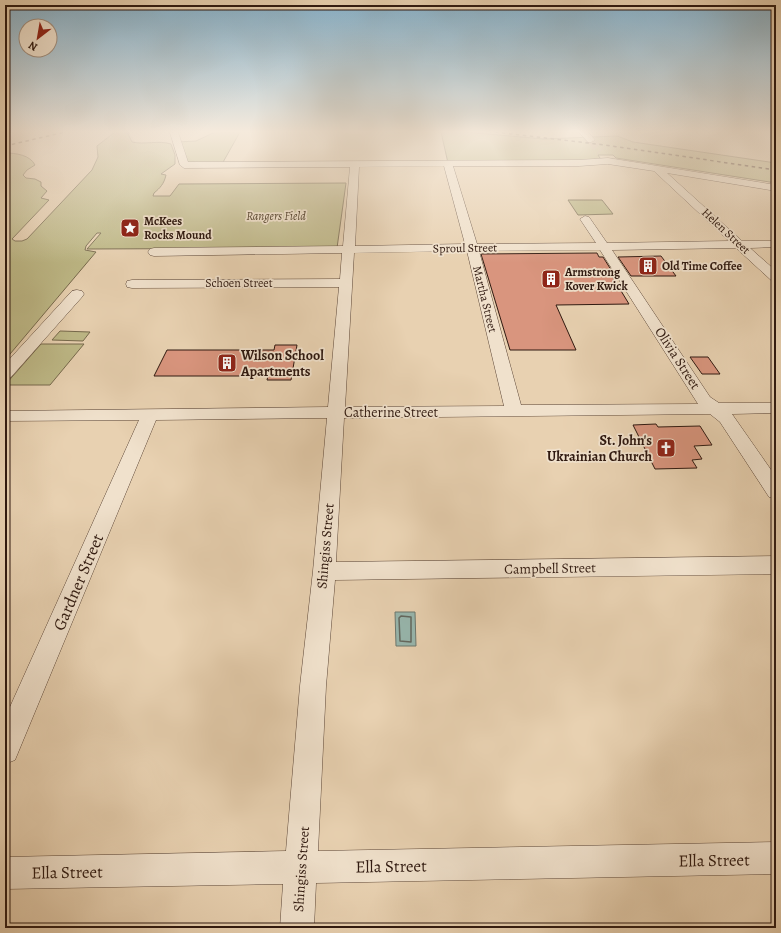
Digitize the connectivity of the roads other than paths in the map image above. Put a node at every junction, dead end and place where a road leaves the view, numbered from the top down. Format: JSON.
{"nodes":[{"id":1,"x":354,"y":176,"type":"edge"},
{"id":2,"x":451,"y":176,"type":"edge"},
{"id":3,"x":664,"y":176,"type":"edge"},
{"id":4,"x":698,"y":176,"type":"edge"},
{"id":5,"x":776,"y":188,"type":"edge"},
{"id":6,"x":585,"y":219,"type":"dead end"},
{"id":7,"x":776,"y":244,"type":"edge"},
{"id":8,"x":741,"y":245,"type":"junction"},
{"id":9,"x":603,"y":246,"type":"junction"},
{"id":10,"x":472,"y":248,"type":"junction"},
{"id":11,"x":349,"y":250,"type":"junction"},
{"id":12,"x":154,"y":252,"type":"dead end"},
{"id":13,"x":776,"y":278,"type":"edge"},
{"id":14,"x":346,"y":283,"type":"junction"},
{"id":15,"x":132,"y":284,"type":"dead end"},
{"id":16,"x":77,"y":294,"type":"dead end"},
{"id":17,"x":5,"y":374,"type":"edge"},
{"id":18,"x":776,"y":408,"type":"edge"},
{"id":19,"x":715,"y":409,"type":"junction"},
{"id":20,"x":514,"y":411,"type":"junction"},
{"id":21,"x":336,"y":412,"type":"junction"},
{"id":22,"x":150,"y":414,"type":"junction"},
{"id":23,"x":5,"y":416,"type":"edge"},
{"id":24,"x":776,"y":492,"type":"edge"},
{"id":25,"x":776,"y":565,"type":"edge"},
{"id":26,"x":324,"y":571,"type":"junction"},
{"id":27,"x":5,"y":750,"type":"edge"},
{"id":28,"x":776,"y":858,"type":"edge"},
{"id":29,"x":302,"y":868,"type":"junction"},
{"id":30,"x":5,"y":873,"type":"edge"},
{"id":31,"x":297,"y":928,"type":"edge"}],
"edges":[{"from":1,"to":11,"type":"street","name":"Shingiss Street"},
{"from":2,"to":10,"type":"street","name":"Martha Street"},
{"from":3,"to":8,"type":"street","name":"Helen Street"},
{"from":4,"to":5,"type":"street"},
{"from":6,"to":9,"type":"street","name":"Olivia Street"},
{"from":7,"to":8,"type":"street","name":"Sproul Street"},
{"from":8,"to":9,"type":"street","name":"Sproul Street"},
{"from":8,"to":13,"type":"street","name":"Helen Street"},
{"from":9,"to":10,"type":"street","name":"Sproul Street"},
{"from":9,"to":19,"type":"street","name":"Olivia Street"},
{"from":10,"to":11,"type":"street","name":"Sproul Street"},
{"from":10,"to":20,"type":"street","name":"Martha Street"},
{"from":11,"to":12,"type":"street","name":"Sproul Street"},
{"from":11,"to":14,"type":"street","name":"Shingiss Street"},
{"from":14,"to":15,"type":"street","name":"Schoen Street"},
{"from":14,"to":21,"type":"street","name":"Shingiss Street"},
{"from":16,"to":17,"type":"street"},
{"from":18,"to":19,"type":"street","name":"Catherine Street"},
{"from":19,"to":20,"type":"street","name":"Catherine Street"},
{"from":19,"to":24,"type":"street","name":"Olivia Street"},
{"from":20,"to":21,"type":"street","name":"Catherine Street"},
{"from":21,"to":22,"type":"street","name":"Catherine Street"},
{"from":21,"to":26,"type":"street","name":"Shingiss Street"},
{"from":22,"to":23,"type":"street","name":"Catherine Street"},
{"from":22,"to":27,"type":"street","name":"Gardner Street"},
{"from":25,"to":26,"type":"street","name":"Campbell Street"},
{"from":26,"to":29,"type":"street","name":"Shingiss Street"},
{"from":28,"to":29,"type":"street","name":"Ella Street"},
{"from":29,"to":30,"type":"street","name":"Ella Street"},
{"from":29,"to":31,"type":"street","name":"Shingiss Street"}]}
